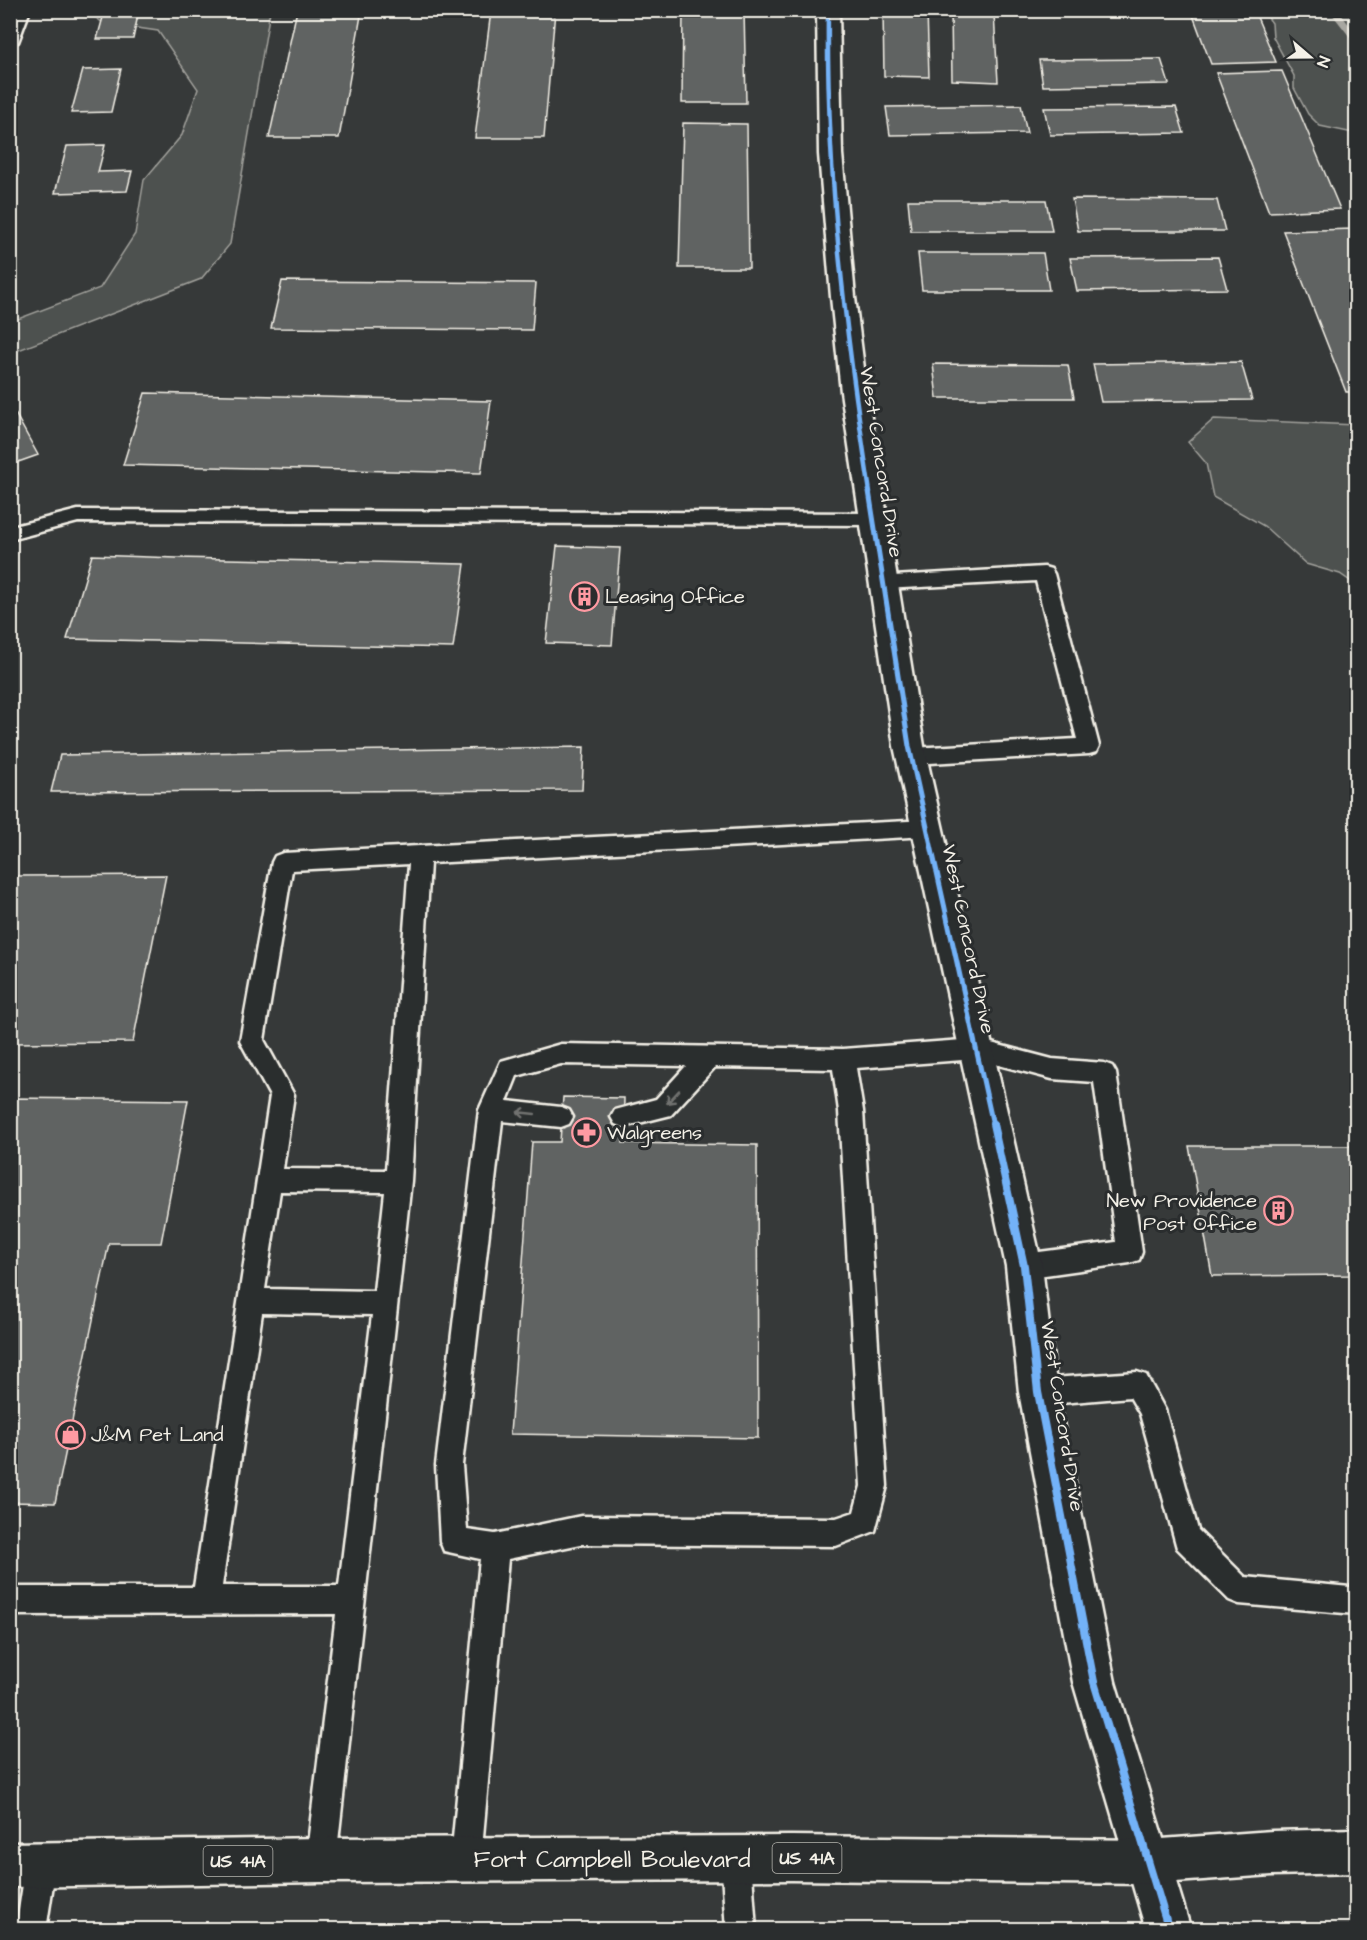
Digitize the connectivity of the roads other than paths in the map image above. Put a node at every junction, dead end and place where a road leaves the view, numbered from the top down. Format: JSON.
{"nodes":[{"id":1,"x":20,"y":10,"type":"edge"},
{"id":2,"x":828,"y":10,"type":"edge"},
{"id":3,"x":10,"y":37,"type":"edge"},
{"id":4,"x":874,"y":519,"type":"junction"},
{"id":5,"x":10,"y":534,"type":"edge"},
{"id":6,"x":884,"y":582,"type":"junction"},
{"id":7,"x":912,"y":756,"type":"junction"},
{"id":8,"x":928,"y":828,"type":"junction"},
{"id":9,"x":420,"y":854,"type":"junction"},
{"id":10,"x":976,"y":1049,"type":"junction"},
{"id":11,"x":710,"y":1056,"type":"junction"},
{"id":12,"x":843,"y":1059,"type":"junction"},
{"id":13,"x":491,"y":1110,"type":"junction"},
{"id":14,"x":561,"y":1117,"type":"dead end"},
{"id":15,"x":623,"y":1117,"type":"dead end"},
{"id":16,"x":270,"y":1180,"type":"junction"},
{"id":17,"x":399,"y":1181,"type":"junction"},
{"id":18,"x":1024,"y":1266,"type":"junction"},
{"id":19,"x":252,"y":1301,"type":"junction"},
{"id":20,"x":386,"y":1303,"type":"junction"},
{"id":21,"x":1038,"y":1392,"type":"junction"},
{"id":22,"x":495,"y":1548,"type":"junction"},
{"id":23,"x":351,"y":1600,"type":"junction"},
{"id":24,"x":206,"y":1601,"type":"junction"},
{"id":25,"x":10,"y":1602,"type":"edge"},
{"id":26,"x":1356,"y":1603,"type":"edge"},
{"id":27,"x":1356,"y":1851,"type":"edge"},
{"id":28,"x":466,"y":1859,"type":"junction"},
{"id":29,"x":736,"y":1859,"type":"junction"},
{"id":30,"x":321,"y":1860,"type":"junction"},
{"id":31,"x":1148,"y":1862,"type":"junction"},
{"id":32,"x":26,"y":1865,"type":"edge"},
{"id":33,"x":31,"y":1929,"type":"edge"},
{"id":34,"x":741,"y":1929,"type":"edge"},
{"id":35,"x":1169,"y":1929,"type":"edge"}],
"edges":[{"from":1,"to":3,"type":"main road"},
{"from":2,"to":4,"type":"main road","name":"West Concord Drive"},
{"from":4,"to":5,"type":"lane"},
{"from":4,"to":6,"type":"main road","name":"West Concord Drive"},
{"from":6,"to":7,"type":"main road","name":"West Concord Drive"},
{"from":6,"to":7,"type":"lane"},
{"from":7,"to":8,"type":"main road","name":"West Concord Drive"},
{"from":8,"to":9,"type":"lane"},
{"from":8,"to":10,"type":"main road","name":"West Concord Drive"},
{"from":9,"to":16,"type":"lane"},
{"from":9,"to":17,"type":"lane"},
{"from":10,"to":12,"type":"lane"},
{"from":10,"to":18,"type":"main road","name":"West Concord Drive"},
{"from":10,"to":18,"type":"lane"},
{"from":11,"to":12,"type":"lane"},
{"from":11,"to":13,"type":"lane"},
{"from":11,"to":15,"type":"lane","one_way":true},
{"from":12,"to":22,"type":"lane"},
{"from":14,"to":13,"type":"lane","one_way":true},
{"from":13,"to":22,"type":"lane"},
{"from":16,"to":17,"type":"lane"},
{"from":16,"to":19,"type":"lane"},
{"from":17,"to":20,"type":"lane"},
{"from":18,"to":21,"type":"main road","name":"West Concord Drive"},
{"from":19,"to":20,"type":"lane"},
{"from":19,"to":24,"type":"lane"},
{"from":20,"to":23,"type":"lane"},
{"from":21,"to":26,"type":"lane"},
{"from":21,"to":31,"type":"main road","name":"West Concord Drive"},
{"from":22,"to":28,"type":"lane"},
{"from":23,"to":24,"type":"lane"},
{"from":23,"to":30,"type":"lane"},
{"from":24,"to":25,"type":"lane"},
{"from":27,"to":31,"type":"main road","name":"Fort Campbell Boulevard","number":"US 41A"},
{"from":28,"to":29,"type":"main road","name":"Fort Campbell Boulevard","number":"US 41A"},
{"from":28,"to":30,"type":"main road","name":"Fort Campbell Boulevard","number":"US 41A"},
{"from":29,"to":31,"type":"main road","name":"Fort Campbell Boulevard","number":"US 41A"},
{"from":29,"to":34,"type":"lane"},
{"from":30,"to":32,"type":"main road","name":"Fort Campbell Boulevard","number":"US 41A"},
{"from":31,"to":35,"type":"main road","name":"West Concord Drive"},
{"from":32,"to":33,"type":"lane"}]}
